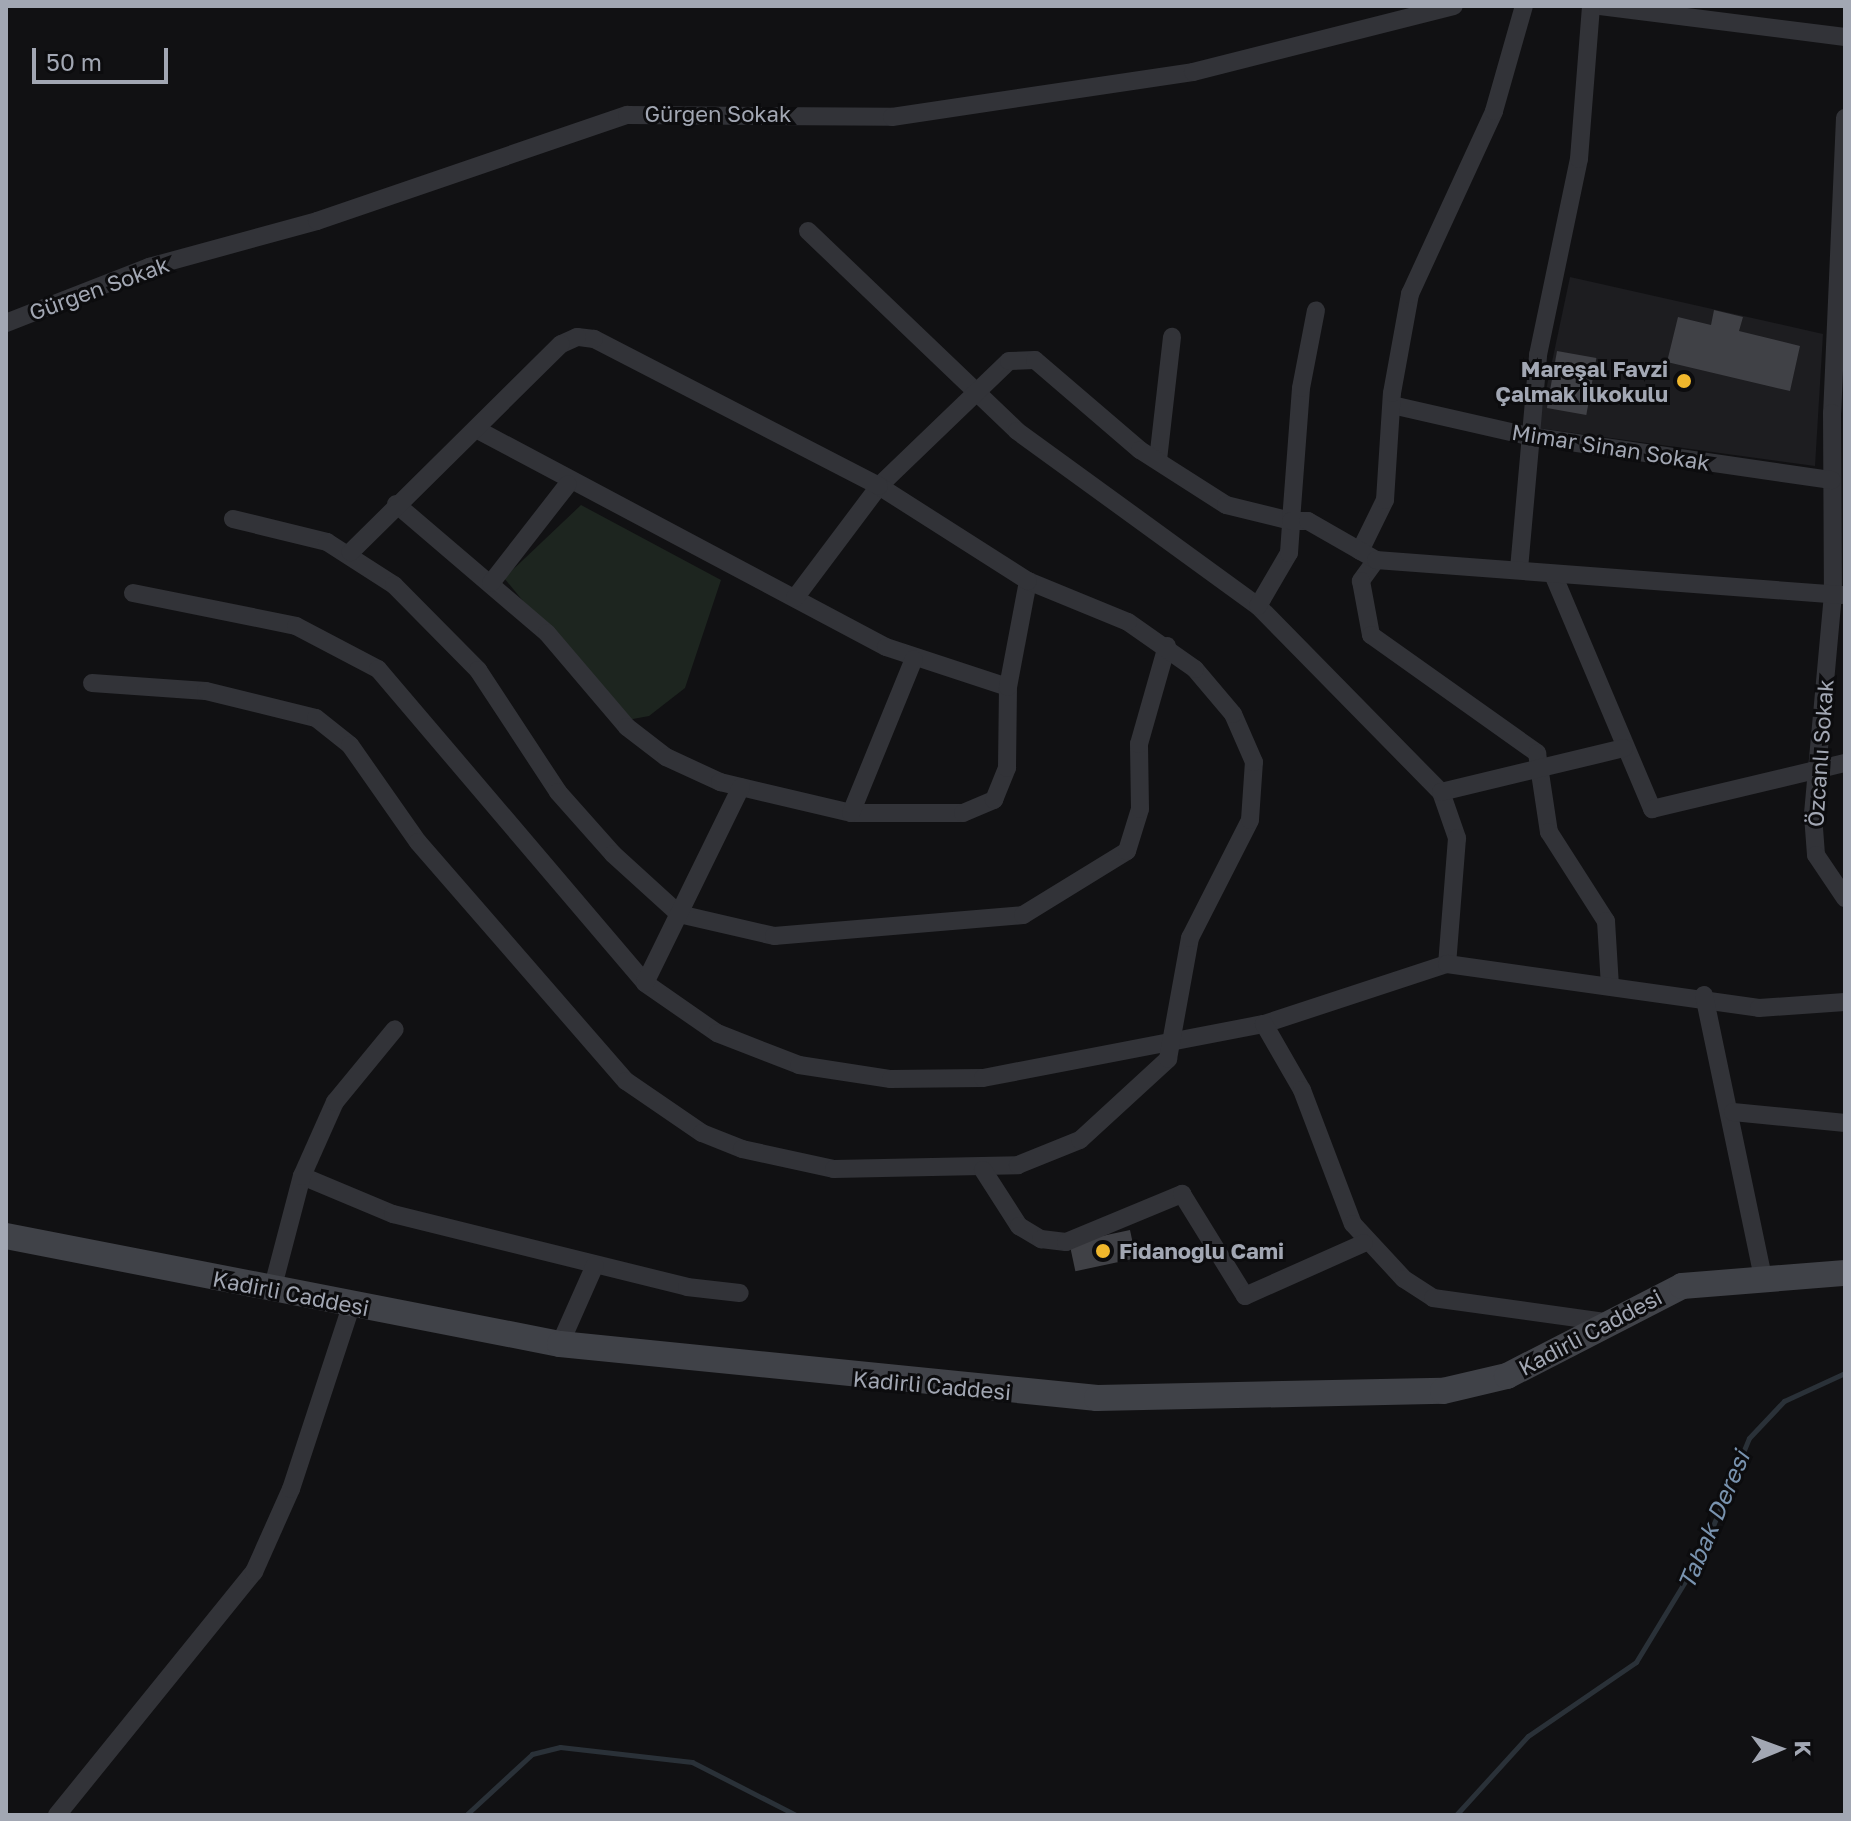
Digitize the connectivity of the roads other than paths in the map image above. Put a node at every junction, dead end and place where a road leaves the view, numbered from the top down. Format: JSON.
{"nodes":[{"id":1,"x":1454,"y":6,"type":"edge"},
{"id":2,"x":1524,"y":6,"type":"edge"},
{"id":3,"x":1591,"y":6,"type":"edge"},
{"id":4,"x":1600,"y":6,"type":"edge"},
{"id":5,"x":1845,"y":37,"type":"edge"},
{"id":6,"x":1845,"y":118,"type":"edge"},
{"id":7,"x":808,"y":231,"type":"dead end"},
{"id":8,"x":1316,"y":310,"type":"dead end"},
{"id":9,"x":6,"y":323,"type":"edge"},
{"id":10,"x":1172,"y":337,"type":"dead end"},
{"id":11,"x":1840,"y":346,"type":"edge"},
{"id":12,"x":977,"y":388,"type":"junction"},
{"id":13,"x":1392,"y":405,"type":"junction"},
{"id":14,"x":476,"y":429,"type":"junction"},
{"id":15,"x":1529,"y":436,"type":"junction"},
{"id":16,"x":1838,"y":459,"type":"edge"},
{"id":17,"x":1158,"y":460,"type":"junction"},
{"id":18,"x":1832,"y":480,"type":"junction"},
{"id":19,"x":568,"y":484,"type":"junction"},
{"id":20,"x":879,"y":486,"type":"junction"},
{"id":21,"x":396,"y":504,"type":"junction"},
{"id":22,"x":233,"y":519,"type":"dead end"},
{"id":23,"x":1291,"y":521,"type":"junction"},
{"id":24,"x":351,"y":552,"type":"junction"},
{"id":25,"x":1368,"y":555,"type":"junction"},
{"id":26,"x":1519,"y":569,"type":"junction"},
{"id":27,"x":1555,"y":579,"type":"junction"},
{"id":28,"x":1028,"y":581,"type":"junction"},
{"id":29,"x":491,"y":583,"type":"junction"},
{"id":30,"x":133,"y":593,"type":"dead end"},
{"id":31,"x":1839,"y":595,"type":"edge"},
{"id":32,"x":795,"y":598,"type":"junction"},
{"id":33,"x":1258,"y":606,"type":"junction"},
{"id":34,"x":1167,"y":646,"type":"junction"},
{"id":35,"x":914,"y":659,"type":"junction"},
{"id":36,"x":92,"y":683,"type":"dead end"},
{"id":37,"x":1008,"y":687,"type":"junction"},
{"id":38,"x":1624,"y":748,"type":"junction"},
{"id":39,"x":1845,"y":763,"type":"edge"},
{"id":40,"x":1815,"y":768,"type":"junction"},
{"id":41,"x":1544,"y":770,"type":"junction"},
{"id":42,"x":741,"y":787,"type":"junction"},
{"id":43,"x":1441,"y":792,"type":"junction"},
{"id":44,"x":851,"y":813,"type":"junction"},
{"id":45,"x":1845,"y":898,"type":"edge"},
{"id":46,"x":679,"y":914,"type":"junction"},
{"id":47,"x":1447,"y":964,"type":"junction"},
{"id":48,"x":645,"y":983,"type":"junction"},
{"id":49,"x":1610,"y":986,"type":"junction"},
{"id":50,"x":1704,"y":995,"type":"junction"},
{"id":51,"x":1845,"y":1002,"type":"edge"},
{"id":52,"x":1264,"y":1024,"type":"junction"},
{"id":53,"x":395,"y":1029,"type":"dead end"},
{"id":54,"x":1172,"y":1044,"type":"junction"},
{"id":55,"x":1733,"y":1112,"type":"junction"},
{"id":56,"x":1845,"y":1123,"type":"edge"},
{"id":57,"x":983,"y":1170,"type":"junction"},
{"id":58,"x":302,"y":1176,"type":"junction"},
{"id":59,"x":6,"y":1236,"type":"edge"},
{"id":60,"x":1364,"y":1243,"type":"junction"},
{"id":61,"x":595,"y":1265,"type":"junction"},
{"id":62,"x":1845,"y":1273,"type":"edge"},
{"id":63,"x":1763,"y":1277,"type":"junction"},
{"id":64,"x":272,"y":1290,"type":"junction"},
{"id":65,"x":740,"y":1293,"type":"dead end"},
{"id":66,"x":351,"y":1306,"type":"junction"},
{"id":67,"x":1606,"y":1322,"type":"junction"},
{"id":68,"x":560,"y":1344,"type":"junction"},
{"id":69,"x":57,"y":1815,"type":"edge"}],
"edges":[{"from":1,"to":9,"type":"street","name":"Gürgen Sokak"},
{"from":2,"to":13,"type":"street"},
{"from":3,"to":15,"type":"street"},
{"from":4,"to":5,"type":"street"},
{"from":6,"to":11,"type":"street","name":"Özcanlı Sokak"},
{"from":7,"to":12,"type":"street"},
{"from":8,"to":23,"type":"street"},
{"from":10,"to":17,"type":"street"},
{"from":11,"to":16,"type":"street","name":"Özcanlı Sokak"},
{"from":12,"to":17,"type":"street"},
{"from":12,"to":20,"type":"street"},
{"from":12,"to":33,"type":"street"},
{"from":13,"to":15,"type":"street","name":"Mimar Sinan Sokak"},
{"from":13,"to":25,"type":"street"},
{"from":14,"to":19,"type":"street"},
{"from":14,"to":20,"type":"street"},
{"from":14,"to":21,"type":"street"},
{"from":15,"to":18,"type":"street","name":"Mimar Sinan Sokak"},
{"from":15,"to":26,"type":"street"},
{"from":16,"to":18,"type":"street","name":"Özcanlı Sokak"},
{"from":17,"to":23,"type":"street"},
{"from":18,"to":31,"type":"street","name":"Özcanlı Sokak"},
{"from":19,"to":29,"type":"street"},
{"from":19,"to":32,"type":"street"},
{"from":20,"to":28,"type":"street"},
{"from":20,"to":32,"type":"street"},
{"from":21,"to":24,"type":"street"},
{"from":21,"to":29,"type":"street"},
{"from":22,"to":24,"type":"street"},
{"from":23,"to":25,"type":"street"},
{"from":23,"to":33,"type":"street"},
{"from":24,"to":46,"type":"street"},
{"from":25,"to":26,"type":"street"},
{"from":25,"to":41,"type":"street"},
{"from":26,"to":27,"type":"street"},
{"from":27,"to":31,"type":"street"},
{"from":27,"to":38,"type":"street"},
{"from":28,"to":34,"type":"street"},
{"from":28,"to":37,"type":"street"},
{"from":29,"to":42,"type":"street"},
{"from":30,"to":48,"type":"street"},
{"from":31,"to":40,"type":"street","name":"Özcanlı Sokak"},
{"from":32,"to":35,"type":"street"},
{"from":33,"to":43,"type":"street"},
{"from":34,"to":46,"type":"street"},
{"from":34,"to":54,"type":"street"},
{"from":35,"to":37,"type":"street"},
{"from":35,"to":44,"type":"street"},
{"from":36,"to":57,"type":"street"},
{"from":37,"to":44,"type":"street"},
{"from":38,"to":40,"type":"street"},
{"from":38,"to":41,"type":"street"},
{"from":39,"to":40,"type":"street"},
{"from":40,"to":45,"type":"street","name":"Özcanlı Sokak"},
{"from":41,"to":43,"type":"street"},
{"from":41,"to":49,"type":"street"},
{"from":42,"to":44,"type":"street"},
{"from":42,"to":46,"type":"street"},
{"from":43,"to":47,"type":"street"},
{"from":46,"to":48,"type":"street"},
{"from":47,"to":49,"type":"street"},
{"from":47,"to":52,"type":"street"},
{"from":48,"to":54,"type":"street"},
{"from":49,"to":50,"type":"street"},
{"from":50,"to":51,"type":"street"},
{"from":50,"to":55,"type":"street"},
{"from":52,"to":54,"type":"street"},
{"from":52,"to":60,"type":"street"},
{"from":53,"to":58,"type":"street"},
{"from":54,"to":57,"type":"street"},
{"from":55,"to":56,"type":"street"},
{"from":55,"to":63,"type":"street"},
{"from":57,"to":60,"type":"street"},
{"from":58,"to":61,"type":"street"},
{"from":58,"to":64,"type":"street"},
{"from":59,"to":64,"type":"main road","name":"Kadirli Caddesi"},
{"from":60,"to":67,"type":"street"},
{"from":61,"to":65,"type":"street"},
{"from":61,"to":68,"type":"street"},
{"from":62,"to":63,"type":"main road","name":"Kadirli Caddesi"},
{"from":63,"to":67,"type":"main road","name":"Kadirli Caddesi"},
{"from":64,"to":66,"type":"main road","name":"Kadirli Caddesi"},
{"from":66,"to":68,"type":"main road","name":"Kadirli Caddesi"},
{"from":66,"to":69,"type":"street"},
{"from":67,"to":68,"type":"main road","name":"Kadirli Caddesi"}]}
